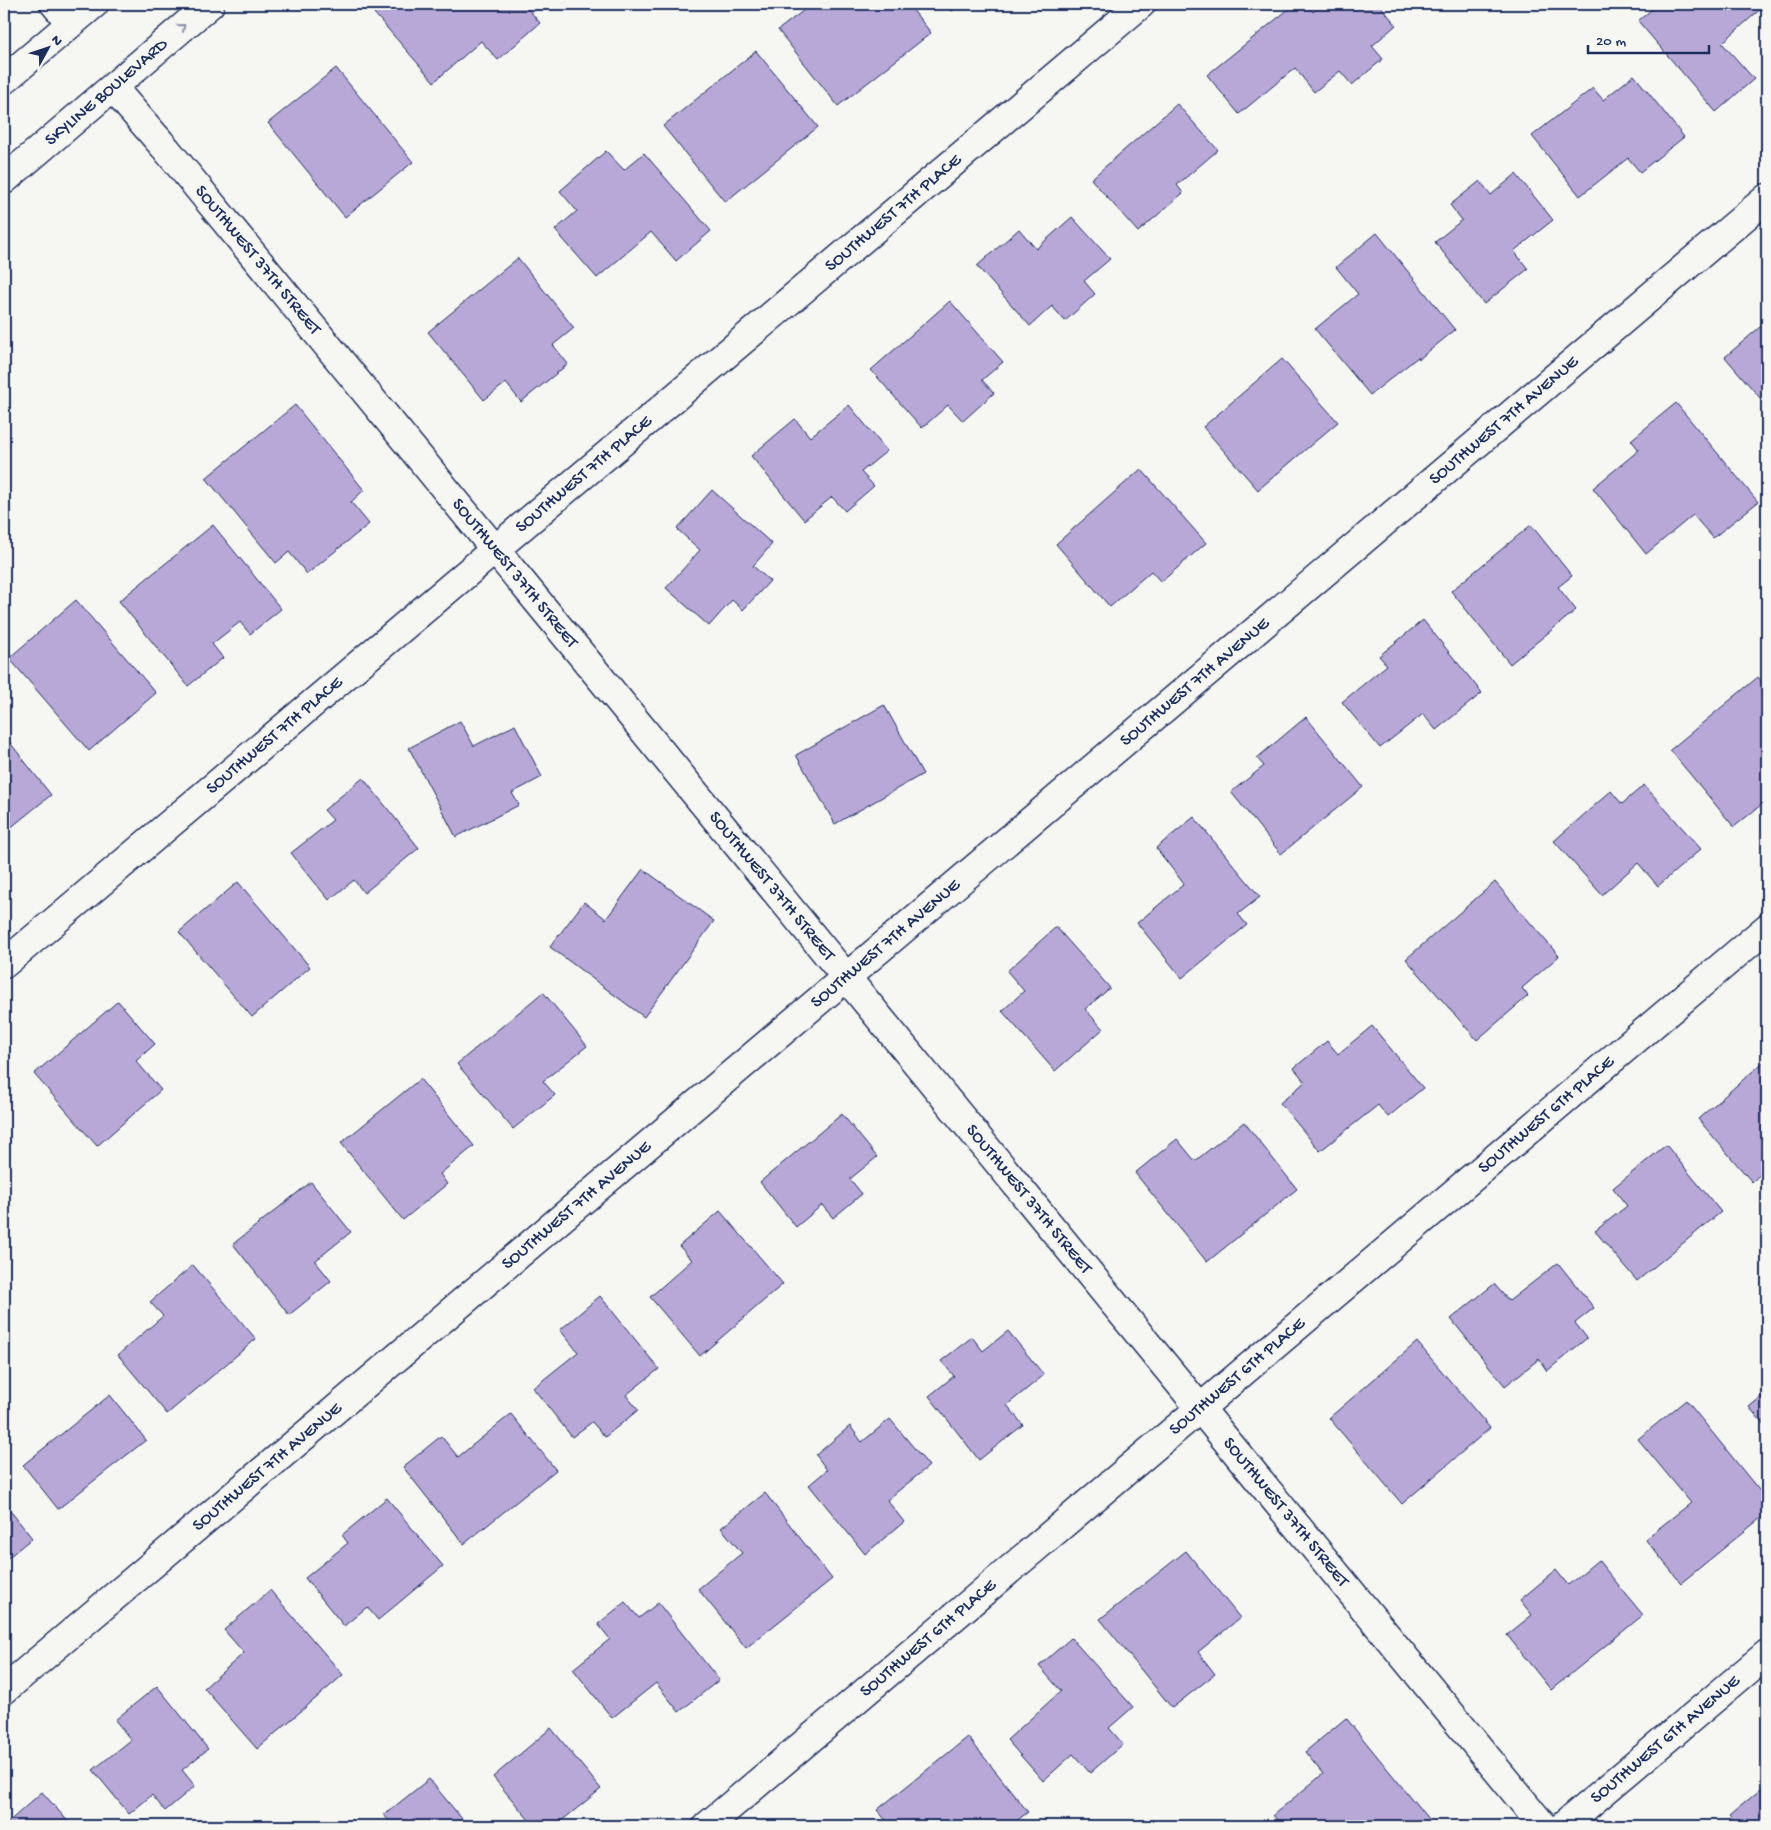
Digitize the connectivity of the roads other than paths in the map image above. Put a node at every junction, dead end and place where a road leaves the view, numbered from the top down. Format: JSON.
{"nodes":[{"id":1,"x":49,"y":4,"type":"edge"},
{"id":2,"x":94,"y":4,"type":"edge"},
{"id":3,"x":210,"y":4,"type":"edge"},
{"id":4,"x":1141,"y":4,"type":"edge"},
{"id":5,"x":67,"y":26,"type":"junction"},
{"id":6,"x":4,"y":80,"type":"edge"},
{"id":7,"x":113,"y":88,"type":"junction"},
{"id":8,"x":4,"y":180,"type":"edge"},
{"id":9,"x":1767,"y":198,"type":"edge"},
{"id":10,"x":494,"y":548,"type":"junction"},
{"id":11,"x":1767,"y":928,"type":"edge"},
{"id":12,"x":4,"y":964,"type":"edge"},
{"id":13,"x":847,"y":978,"type":"junction"},
{"id":14,"x":1200,"y":1407,"type":"junction"},
{"id":15,"x":1767,"y":1654,"type":"edge"},
{"id":16,"x":4,"y":1690,"type":"edge"},
{"id":17,"x":707,"y":1826,"type":"edge"},
{"id":18,"x":1543,"y":1826,"type":"edge"},
{"id":19,"x":1562,"y":1826,"type":"edge"}],
"edges":[{"from":1,"to":5,"type":"lane"},
{"from":2,"to":5,"type":"street"},
{"from":7,"to":3,"type":"street","name":"SKYLINE BOULEVARD","one_way":true},
{"from":4,"to":10,"type":"street","name":"SOUTHWEST 7TH PLACE"},
{"from":5,"to":6,"type":"street"},
{"from":7,"to":8,"type":"street","name":"SKYLINE BOULEVARD"},
{"from":7,"to":10,"type":"street","name":"SOUTHWEST 37TH STREET"},
{"from":9,"to":13,"type":"street","name":"SOUTHWEST 7TH AVENUE"},
{"from":10,"to":12,"type":"street","name":"SOUTHWEST 7TH PLACE"},
{"from":10,"to":13,"type":"street","name":"SOUTHWEST 37TH STREET"},
{"from":11,"to":14,"type":"street","name":"SOUTHWEST 6TH PLACE"},
{"from":13,"to":14,"type":"street","name":"SOUTHWEST 37TH STREET"},
{"from":13,"to":16,"type":"street","name":"SOUTHWEST 7TH AVENUE"},
{"from":14,"to":17,"type":"street","name":"SOUTHWEST 6TH PLACE"},
{"from":14,"to":18,"type":"street","name":"SOUTHWEST 37TH STREET"},
{"from":15,"to":19,"type":"street","name":"SOUTHWEST 6TH AVENUE"}]}
